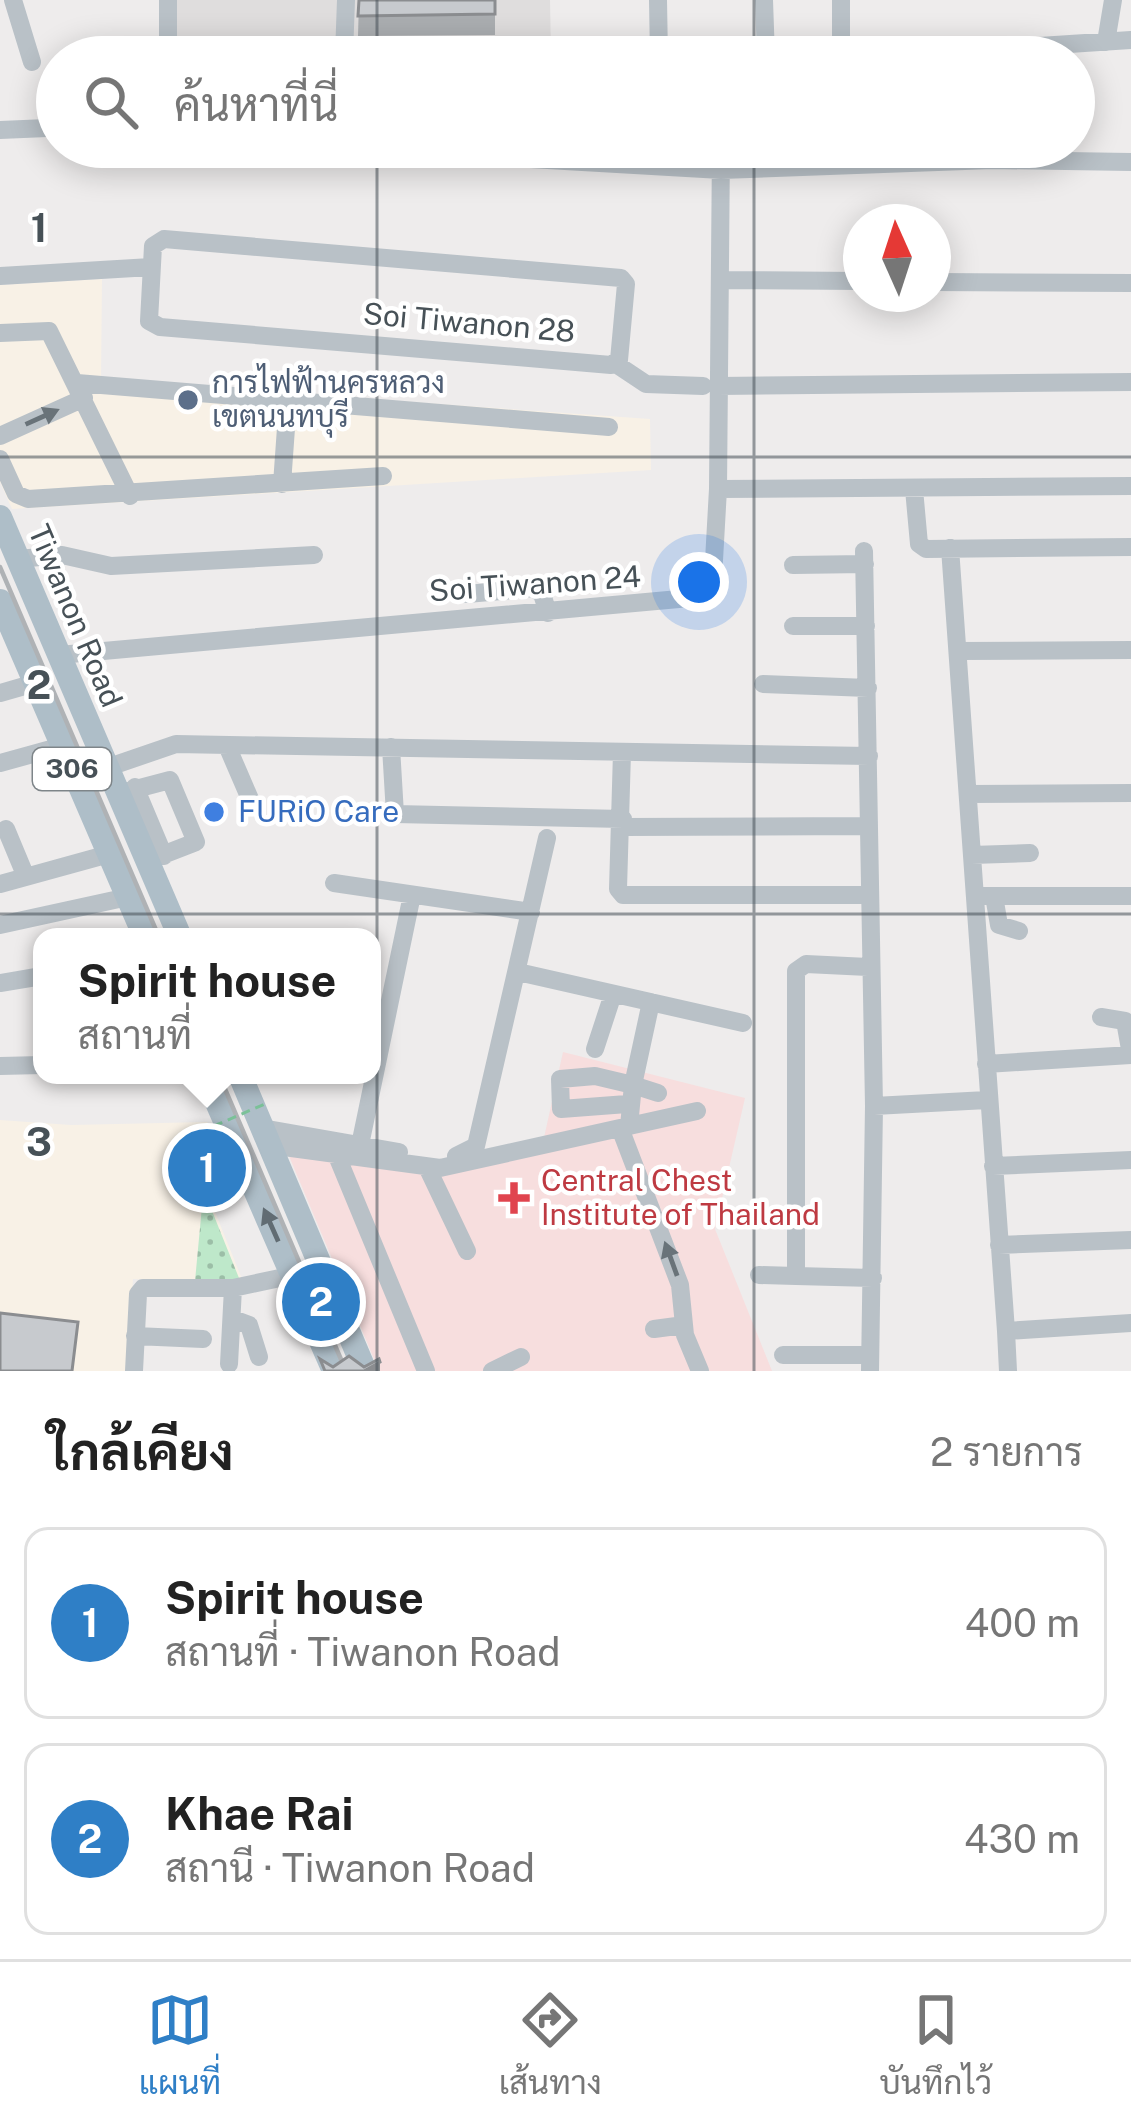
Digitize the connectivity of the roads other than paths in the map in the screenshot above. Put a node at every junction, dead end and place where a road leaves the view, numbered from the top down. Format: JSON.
{"nodes":[{"id":1,"x":13,"y":0,"type":"edge"},
{"id":2,"x":168,"y":0,"type":"edge"},
{"id":3,"x":346,"y":0,"type":"edge"},
{"id":4,"x":658,"y":0,"type":"edge"},
{"id":5,"x":764,"y":0,"type":"edge"},
{"id":6,"x":842,"y":0,"type":"edge"},
{"id":7,"x":1113,"y":0,"type":"edge"},
{"id":8,"x":168,"y":36,"type":"edge"},
{"id":9,"x":345,"y":36,"type":"edge"},
{"id":10,"x":659,"y":36,"type":"edge"},
{"id":11,"x":765,"y":36,"type":"edge"},
{"id":12,"x":841,"y":36,"type":"edge"},
{"id":13,"x":1131,"y":40,"type":"edge"},
{"id":14,"x":1106,"y":42,"type":"junction"},
{"id":15,"x":1095,"y":43,"type":"edge"},
{"id":16,"x":32,"y":62,"type":"dead end"},
{"id":17,"x":36,"y":128,"type":"edge"},
{"id":18,"x":0,"y":130,"type":"edge"},
{"id":19,"x":1095,"y":161,"type":"edge"},
{"id":20,"x":1131,"y":162,"type":"edge"},
{"id":21,"x":696,"y":168,"type":"edge"},
{"id":22,"x":775,"y":168,"type":"edge"},
{"id":23,"x":721,"y":170,"type":"junction"},
{"id":24,"x":151,"y":267,"type":"junction"},
{"id":25,"x":0,"y":276,"type":"edge"},
{"id":26,"x":720,"y":280,"type":"junction"},
{"id":27,"x":843,"y":281,"type":"edge"},
{"id":28,"x":951,"y":282,"type":"edge"},
{"id":29,"x":1131,"y":283,"type":"edge"},
{"id":30,"x":0,"y":333,"type":"edge"},
{"id":31,"x":616,"y":364,"type":"junction"},
{"id":32,"x":1131,"y":382,"type":"edge"},
{"id":33,"x":711,"y":386,"type":"junction"},
{"id":34,"x":81,"y":390,"type":"junction"},
{"id":35,"x":288,"y":400,"type":"junction"},
{"id":36,"x":609,"y":427,"type":"dead end"},
{"id":37,"x":0,"y":436,"type":"edge"},
{"id":38,"x":0,"y":459,"type":"edge"},
{"id":39,"x":383,"y":476,"type":"dead end"},
{"id":40,"x":282,"y":484,"type":"junction"},
{"id":41,"x":1131,"y":486,"type":"edge"},
{"id":42,"x":718,"y":489,"type":"junction"},
{"id":43,"x":914,"y":489,"type":"junction"},
{"id":44,"x":130,"y":496,"type":"junction"},
{"id":45,"x":0,"y":518,"type":"edge"},
{"id":46,"x":1131,"y":547,"type":"edge"},
{"id":47,"x":950,"y":548,"type":"junction"},
{"id":48,"x":314,"y":554,"type":"dead end"},
{"id":49,"x":18,"y":559,"type":"junction"},
{"id":50,"x":793,"y":565,"type":"dead end"},
{"id":51,"x":467,"y":595,"type":"dead end"},
{"id":52,"x":0,"y":601,"type":"edge"},
{"id":53,"x":548,"y":613,"type":"junction"},
{"id":54,"x":794,"y":626,"type":"dead end"},
{"id":55,"x":866,"y":626,"type":"junction"},
{"id":56,"x":1131,"y":650,"type":"edge"},
{"id":57,"x":959,"y":651,"type":"junction"},
{"id":58,"x":59,"y":655,"type":"junction"},
{"id":59,"x":35,"y":682,"type":"junction"},
{"id":60,"x":763,"y":684,"type":"dead end"},
{"id":61,"x":868,"y":688,"type":"junction"},
{"id":62,"x":0,"y":693,"type":"edge"},
{"id":63,"x":62,"y":746,"type":"junction"},
{"id":64,"x":391,"y":747,"type":"junction"},
{"id":65,"x":228,"y":748,"type":"junction"},
{"id":66,"x":622,"y":752,"type":"junction"},
{"id":67,"x":869,"y":756,"type":"junction"},
{"id":68,"x":0,"y":763,"type":"edge"},
{"id":69,"x":106,"y":768,"type":"junction"},
{"id":70,"x":126,"y":790,"type":"junction"},
{"id":71,"x":968,"y":794,"type":"junction"},
{"id":72,"x":1131,"y":794,"type":"edge"},
{"id":73,"x":253,"y":806,"type":"dead end"},
{"id":74,"x":180,"y":807,"type":"junction"},
{"id":75,"x":149,"y":818,"type":"junction"},
{"id":76,"x":623,"y":824,"type":"junction"},
{"id":77,"x":867,"y":826,"type":"junction"},
{"id":78,"x":6,"y":829,"type":"dead end"},
{"id":79,"x":548,"y":838,"type":"dead end"},
{"id":80,"x":1030,"y":853,"type":"dead end"},
{"id":81,"x":109,"y":854,"type":"junction"},
{"id":82,"x":972,"y":855,"type":"junction"},
{"id":83,"x":156,"y":858,"type":"junction"},
{"id":84,"x":26,"y":877,"type":"junction"},
{"id":85,"x":334,"y":883,"type":"dead end"},
{"id":86,"x":0,"y":884,"type":"edge"},
{"id":87,"x":412,"y":895,"type":"junction"},
{"id":88,"x":867,"y":896,"type":"junction"},
{"id":89,"x":985,"y":896,"type":"junction"},
{"id":90,"x":1131,"y":896,"type":"edge"},
{"id":91,"x":128,"y":897,"type":"junction"},
{"id":92,"x":531,"y":912,"type":"junction"},
{"id":93,"x":0,"y":925,"type":"edge"},
{"id":94,"x":142,"y":928,"type":"edge"},
{"id":95,"x":177,"y":928,"type":"edge"},
{"id":96,"x":1019,"y":931,"type":"dead end"},
{"id":97,"x":868,"y":967,"type":"junction"},
{"id":98,"x":518,"y":972,"type":"junction"},
{"id":99,"x":33,"y":978,"type":"edge"},
{"id":100,"x":0,"y":983,"type":"edge"},
{"id":101,"x":381,"y":987,"type":"edge"},
{"id":102,"x":392,"y":989,"type":"junction"},
{"id":103,"x":613,"y":994,"type":"junction"},
{"id":104,"x":651,"y":1002,"type":"junction"},
{"id":105,"x":694,"y":1012,"type":"junction"},
{"id":106,"x":1101,"y":1017,"type":"dead end"},
{"id":107,"x":743,"y":1023,"type":"dead end"},
{"id":108,"x":689,"y":1033,"type":"dead end"},
{"id":109,"x":381,"y":1043,"type":"edge"},
{"id":110,"x":595,"y":1049,"type":"dead end"},
{"id":111,"x":1131,"y":1054,"type":"edge"},
{"id":112,"x":986,"y":1064,"type":"junction"},
{"id":113,"x":33,"y":1065,"type":"edge"},
{"id":114,"x":0,"y":1066,"type":"edge"},
{"id":115,"x":209,"y":1084,"type":"edge"},
{"id":116,"x":245,"y":1084,"type":"edge"},
{"id":117,"x":373,"y":1084,"type":"edge"},
{"id":118,"x":658,"y":1093,"type":"dead end"},
{"id":119,"x":630,"y":1095,"type":"junction"},
{"id":120,"x":987,"y":1100,"type":"junction"},
{"id":121,"x":874,"y":1106,"type":"junction"},
{"id":122,"x":698,"y":1111,"type":"dead end"},
{"id":123,"x":266,"y":1125,"type":"junction"},
{"id":124,"x":624,"y":1127,"type":"junction"},
{"id":125,"x":360,"y":1145,"type":"junction"},
{"id":126,"x":337,"y":1156,"type":"junction"},
{"id":127,"x":1131,"y":1160,"type":"edge"},
{"id":128,"x":993,"y":1166,"type":"junction"},
{"id":129,"x":428,"y":1167,"type":"junction"},
{"id":130,"x":1131,"y":1240,"type":"edge"},
{"id":131,"x":999,"y":1245,"type":"junction"},
{"id":132,"x":467,"y":1251,"type":"dead end"},
{"id":133,"x":294,"y":1275,"type":"junction"},
{"id":134,"x":759,"y":1275,"type":"dead end"},
{"id":135,"x":796,"y":1276,"type":"junction"},
{"id":136,"x":872,"y":1278,"type":"junction"},
{"id":137,"x":232,"y":1288,"type":"junction"},
{"id":138,"x":233,"y":1319,"type":"junction"},
{"id":139,"x":1131,"y":1323,"type":"edge"},
{"id":140,"x":684,"y":1325,"type":"junction"},
{"id":141,"x":654,"y":1328,"type":"dead end"},
{"id":142,"x":1006,"y":1331,"type":"junction"},
{"id":143,"x":135,"y":1336,"type":"junction"},
{"id":144,"x":203,"y":1339,"type":"dead end"},
{"id":145,"x":783,"y":1355,"type":"dead end"},
{"id":146,"x":260,"y":1357,"type":"dead end"},
{"id":147,"x":521,"y":1357,"type":"dead end"},
{"id":148,"x":870,"y":1363,"type":"edge"},
{"id":149,"x":229,"y":1364,"type":"dead end"},
{"id":150,"x":134,"y":1371,"type":"edge"},
{"id":151,"x":334,"y":1371,"type":"edge"},
{"id":152,"x":365,"y":1371,"type":"edge"},
{"id":153,"x":426,"y":1371,"type":"edge"},
{"id":154,"x":492,"y":1371,"type":"edge"},
{"id":155,"x":700,"y":1371,"type":"edge"},
{"id":156,"x":1008,"y":1371,"type":"edge"}],
"edges":[{"from":1,"to":16,"type":"street"},
{"from":2,"to":8,"type":"street"},
{"from":3,"to":9,"type":"street"},
{"from":4,"to":10,"type":"street"},
{"from":5,"to":11,"type":"street"},
{"from":6,"to":12,"type":"street"},
{"from":7,"to":14,"type":"street"},
{"from":13,"to":14,"type":"street"},
{"from":14,"to":15,"type":"street"},
{"from":17,"to":18,"type":"street"},
{"from":19,"to":20,"type":"street"},
{"from":21,"to":23,"type":"street"},
{"from":22,"to":23,"type":"street"},
{"from":23,"to":26,"type":"street"},
{"from":24,"to":25,"type":"street"},
{"from":24,"to":31,"type":"street","name":"Soi Tiwanon 28"},
{"from":24,"to":31,"type":"street","name":"Soi Tiwanon 28"},
{"from":26,"to":27,"type":"street"},
{"from":26,"to":33,"type":"street"},
{"from":28,"to":29,"type":"street"},
{"from":30,"to":34,"type":"street"},
{"from":31,"to":33,"type":"street"},
{"from":32,"to":33,"type":"street"},
{"from":33,"to":42,"type":"street"},
{"from":34,"to":35,"type":"street"},
{"from":37,"to":34,"type":"street","one_way":true},
{"from":34,"to":44,"type":"street"},
{"from":35,"to":36,"type":"street"},
{"from":35,"to":40,"type":"street"},
{"from":38,"to":44,"type":"street"},
{"from":39,"to":40,"type":"street"},
{"from":40,"to":44,"type":"street"},
{"from":41,"to":43,"type":"street"},
{"from":42,"to":43,"type":"street"},
{"from":42,"to":53,"type":"street","name":"Soi Tiwanon 24"},
{"from":43,"to":47,"type":"street"},
{"from":45,"to":49,"type":"main road","name":"Tiwanon Road","number":"306"},
{"from":46,"to":47,"type":"street"},
{"from":47,"to":57,"type":"street"},
{"from":48,"to":49,"type":"street"},
{"from":49,"to":58,"type":"main road","name":"Tiwanon Road","number":"306"},
{"from":50,"to":55,"type":"street"},
{"from":51,"to":53,"type":"street"},
{"from":52,"to":59,"type":"main road","name":"Tiwanon Road","number":"306"},
{"from":53,"to":58,"type":"street","name":"Soi Tiwanon 24"},
{"from":54,"to":55,"type":"street"},
{"from":55,"to":61,"type":"street"},
{"from":56,"to":57,"type":"street"},
{"from":57,"to":71,"type":"street"},
{"from":58,"to":69,"type":"main road","name":"Tiwanon Road","number":"306"},
{"from":59,"to":62,"type":"street"},
{"from":59,"to":63,"type":"main road","name":"Tiwanon Road","number":"306"},
{"from":60,"to":61,"type":"street"},
{"from":61,"to":67,"type":"street"},
{"from":63,"to":68,"type":"street"},
{"from":63,"to":81,"type":"main road","name":"Tiwanon Road","number":"306"},
{"from":64,"to":65,"type":"street"},
{"from":64,"to":66,"type":"street"},
{"from":64,"to":76,"type":"street"},
{"from":65,"to":69,"type":"street"},
{"from":65,"to":73,"type":"street"},
{"from":66,"to":67,"type":"street"},
{"from":66,"to":76,"type":"street"},
{"from":67,"to":77,"type":"street"},
{"from":69,"to":70,"type":"main road","name":"Tiwanon Road","number":"306"},
{"from":70,"to":74,"type":"street"},
{"from":70,"to":75,"type":"street"},
{"from":70,"to":83,"type":"main road","name":"Tiwanon Road","number":"306"},
{"from":71,"to":72,"type":"street"},
{"from":71,"to":82,"type":"street"},
{"from":74,"to":75,"type":"street"},
{"from":74,"to":83,"type":"street"},
{"from":75,"to":83,"type":"street"},
{"from":76,"to":77,"type":"street"},
{"from":76,"to":88,"type":"street"},
{"from":77,"to":88,"type":"street"},
{"from":78,"to":84,"type":"street"},
{"from":79,"to":92,"type":"street"},
{"from":80,"to":82,"type":"street"},
{"from":81,"to":84,"type":"street"},
{"from":81,"to":91,"type":"main road","name":"Tiwanon Road","number":"306"},
{"from":82,"to":89,"type":"street"},
{"from":83,"to":95,"type":"main road","name":"Tiwanon Road","number":"306"},
{"from":84,"to":86,"type":"street"},
{"from":85,"to":87,"type":"street"},
{"from":87,"to":92,"type":"street"},
{"from":87,"to":102,"type":"street"},
{"from":88,"to":97,"type":"street"},
{"from":89,"to":90,"type":"street"},
{"from":89,"to":96,"type":"street"},
{"from":89,"to":112,"type":"street"},
{"from":91,"to":93,"type":"street"},
{"from":91,"to":94,"type":"main road","name":"Tiwanon Road","number":"306"},
{"from":92,"to":98,"type":"street"},
{"from":97,"to":121,"type":"street"},
{"from":97,"to":135,"type":"street"},
{"from":98,"to":103,"type":"street"},
{"from":98,"to":125,"type":"street"},
{"from":99,"to":100,"type":"street"},
{"from":101,"to":102,"type":"street"},
{"from":102,"to":109,"type":"street"},
{"from":103,"to":104,"type":"street"},
{"from":103,"to":110,"type":"street"},
{"from":104,"to":105,"type":"street"},
{"from":104,"to":119,"type":"street"},
{"from":105,"to":107,"type":"street"},
{"from":105,"to":108,"type":"street"},
{"from":106,"to":111,"type":"street"},
{"from":111,"to":112,"type":"street"},
{"from":112,"to":120,"type":"street"},
{"from":113,"to":114,"type":"street"},
{"from":133,"to":115,"type":"main road","one_way":true},
{"from":116,"to":123,"type":"main road"},
{"from":117,"to":125,"type":"street"},
{"from":118,"to":119,"type":"street"},
{"from":119,"to":124,"type":"street"},
{"from":120,"to":121,"type":"street"},
{"from":120,"to":128,"type":"street"},
{"from":121,"to":136,"type":"street"},
{"from":122,"to":124,"type":"street"},
{"from":123,"to":125,"type":"street"},
{"from":123,"to":126,"type":"street"},
{"from":123,"to":152,"type":"main road"},
{"from":124,"to":129,"type":"street"},
{"from":140,"to":124,"type":"street","one_way":true},
{"from":126,"to":129,"type":"street"},
{"from":126,"to":153,"type":"street"},
{"from":127,"to":128,"type":"street"},
{"from":128,"to":131,"type":"street"},
{"from":129,"to":132,"type":"street"},
{"from":130,"to":131,"type":"street"},
{"from":131,"to":142,"type":"street"},
{"from":133,"to":137,"type":"street"},
{"from":133,"to":151,"type":"main road"},
{"from":134,"to":135,"type":"street"},
{"from":135,"to":136,"type":"street"},
{"from":136,"to":148,"type":"street"},
{"from":137,"to":138,"type":"street"},
{"from":137,"to":143,"type":"street"},
{"from":138,"to":146,"type":"street"},
{"from":138,"to":149,"type":"street"},
{"from":139,"to":142,"type":"street"},
{"from":140,"to":141,"type":"street"},
{"from":140,"to":155,"type":"street"},
{"from":142,"to":156,"type":"street"},
{"from":143,"to":144,"type":"street"},
{"from":143,"to":150,"type":"street"},
{"from":145,"to":148,"type":"street"},
{"from":147,"to":154,"type":"street"}]}
